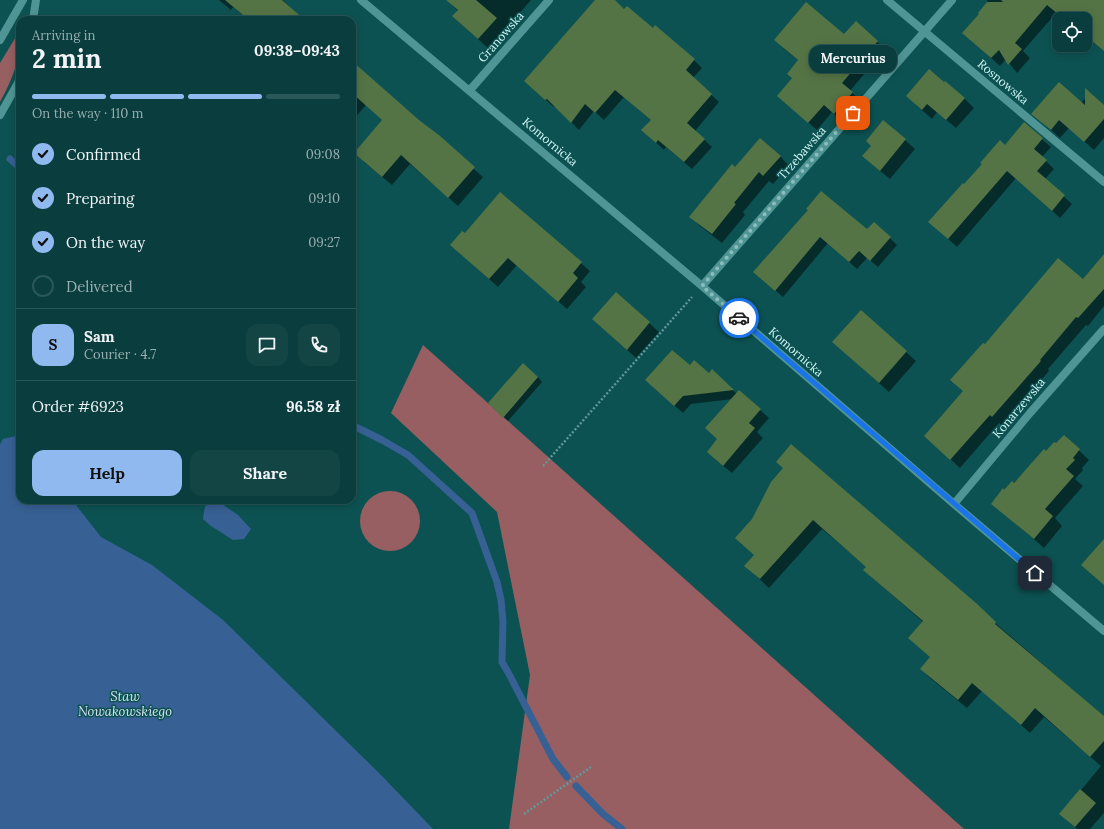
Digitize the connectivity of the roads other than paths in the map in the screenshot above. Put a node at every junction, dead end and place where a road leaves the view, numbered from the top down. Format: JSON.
{"nodes":[{"id":1,"x":23,"y":0,"type":"edge"},
{"id":2,"x":36,"y":0,"type":"edge"},
{"id":3,"x":361,"y":0,"type":"edge"},
{"id":4,"x":550,"y":0,"type":"edge"},
{"id":5,"x":887,"y":0,"type":"edge"},
{"id":6,"x":952,"y":0,"type":"edge"},
{"id":7,"x":34,"y":16,"type":"edge"},
{"id":8,"x":924,"y":32,"type":"junction"},
{"id":9,"x":0,"y":40,"type":"edge"},
{"id":10,"x":16,"y":87,"type":"edge"},
{"id":11,"x":470,"y":90,"type":"junction"},
{"id":12,"x":0,"y":115,"type":"edge"},
{"id":13,"x":1104,"y":182,"type":"edge"},
{"id":14,"x":702,"y":286,"type":"junction"},
{"id":15,"x":1104,"y":329,"type":"edge"},
{"id":16,"x":954,"y":504,"type":"junction"},
{"id":17,"x":1104,"y":631,"type":"edge"}],
"edges":[{"from":1,"to":9,"type":"street"},
{"from":2,"to":7,"type":"street"},
{"from":3,"to":11,"type":"street","name":"Komornicka"},
{"from":4,"to":11,"type":"street","name":"Granowska"},
{"from":5,"to":8,"type":"street","name":"Rosnowska"},
{"from":6,"to":8,"type":"street","name":"Trzebawska"},
{"from":8,"to":13,"type":"street","name":"Rosnowska"},
{"from":8,"to":14,"type":"street","name":"Trzebawska"},
{"from":10,"to":12,"type":"street"},
{"from":11,"to":14,"type":"street","name":"Komornicka"},
{"from":14,"to":16,"type":"street","name":"Komornicka"},
{"from":15,"to":16,"type":"street","name":"Konarzewska"},
{"from":16,"to":17,"type":"street","name":"Komornicka"}]}
